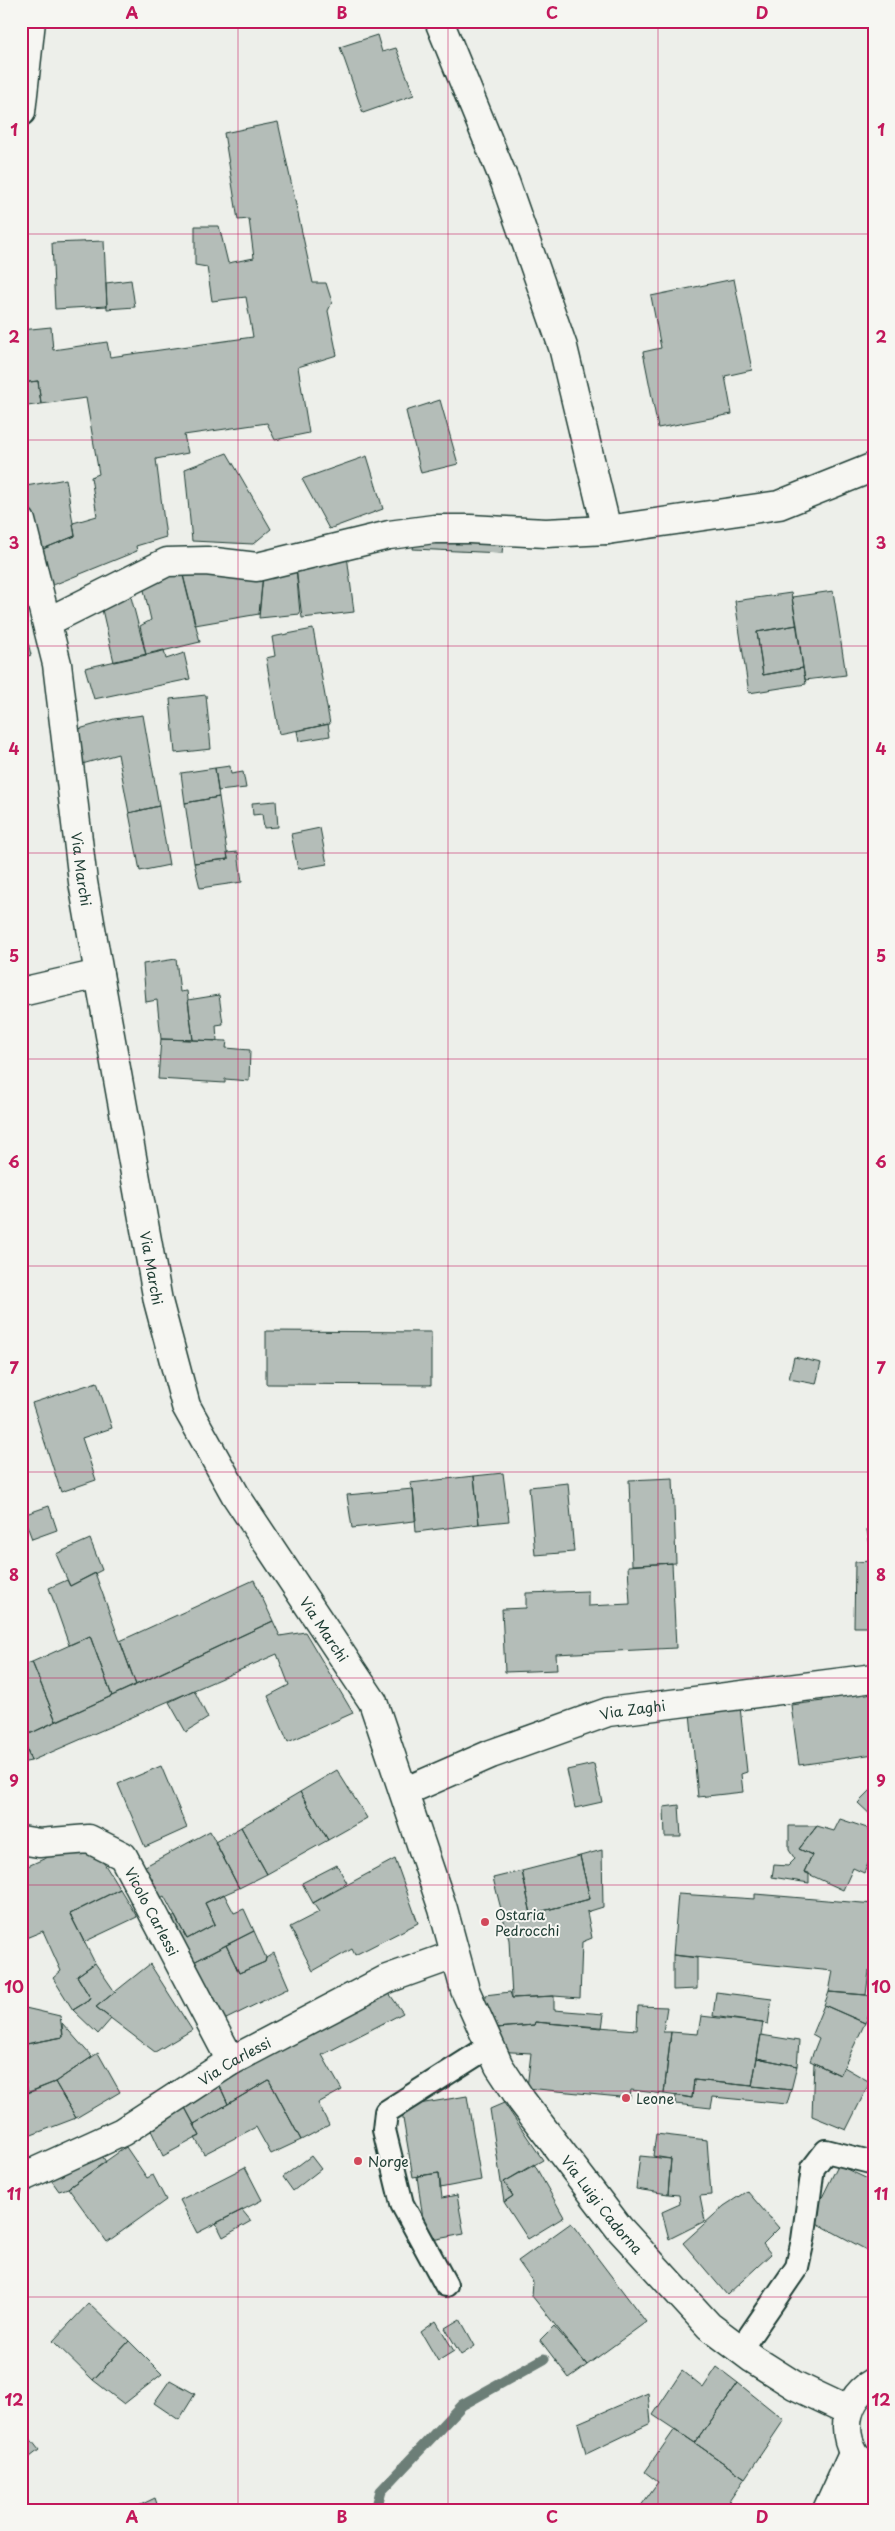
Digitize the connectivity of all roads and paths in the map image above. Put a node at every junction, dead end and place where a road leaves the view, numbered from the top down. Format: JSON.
{"nodes":[{"id":1,"x":31,"y":21,"type":"edge"},
{"id":2,"x":439,"y":21,"type":"edge"},
{"id":3,"x":21,"y":112,"type":"edge"},
{"id":4,"x":874,"y":467,"type":"edge"},
{"id":5,"x":21,"y":521,"type":"edge"},
{"id":6,"x":607,"y":530,"type":"junction"},
{"id":7,"x":47,"y":622,"type":"junction"},
{"id":8,"x":99,"y":974,"type":"junction"},
{"id":9,"x":21,"y":992,"type":"edge"},
{"id":10,"x":874,"y":1678,"type":"edge"},
{"id":11,"x":404,"y":1792,"type":"junction"},
{"id":12,"x":21,"y":1840,"type":"edge"},
{"id":13,"x":454,"y":1955,"type":"junction"},
{"id":14,"x":490,"y":2046,"type":"junction"},
{"id":15,"x":231,"y":2061,"type":"junction"},
{"id":16,"x":874,"y":2163,"type":"edge"},
{"id":17,"x":21,"y":2178,"type":"edge"},
{"id":18,"x":446,"y":2286,"type":"dead end"},
{"id":19,"x":740,"y":2350,"type":"junction"},
{"id":20,"x":861,"y":2395,"type":"edge"},
{"id":21,"x":853,"y":2454,"type":"junction"},
{"id":22,"x":874,"y":2472,"type":"edge"},
{"id":23,"x":874,"y":2478,"type":"edge"},
{"id":24,"x":827,"y":2510,"type":"edge"},
{"id":25,"x":846,"y":2510,"type":"edge"}],
"edges":[{"from":1,"to":3,"type":"main road"},
{"from":2,"to":6,"type":"main road"},
{"from":4,"to":6,"type":"main road"},
{"from":5,"to":7,"type":"main road","name":"Via Marchi"},
{"from":6,"to":7,"type":"main road"},
{"from":7,"to":8,"type":"main road","name":"Via Marchi"},
{"from":8,"to":9,"type":"main road"},
{"from":8,"to":11,"type":"main road","name":"Via Marchi"},
{"from":10,"to":11,"type":"main road","name":"Via Zaghi"},
{"from":11,"to":13,"type":"main road","name":"Via Marchi"},
{"from":12,"to":15,"type":"main road","name":"Vicolo Carlessi"},
{"from":13,"to":14,"type":"main road","name":"Via Luigi Cadorna"},
{"from":13,"to":15,"type":"main road","name":"Via Carlessi"},
{"from":14,"to":18,"type":"lane"},
{"from":14,"to":19,"type":"main road","name":"Via Luigi Cadorna"},
{"from":15,"to":17,"type":"main road","name":"Via Carlessi"},
{"from":16,"to":19,"type":"lane"},
{"from":19,"to":20,"type":"main road","name":"Via Luigi Cadorna"},
{"from":20,"to":21,"type":"main road"},
{"from":21,"to":22,"type":"main road"},
{"from":21,"to":24,"type":"main road"},
{"from":23,"to":25,"type":"main road"}]}
